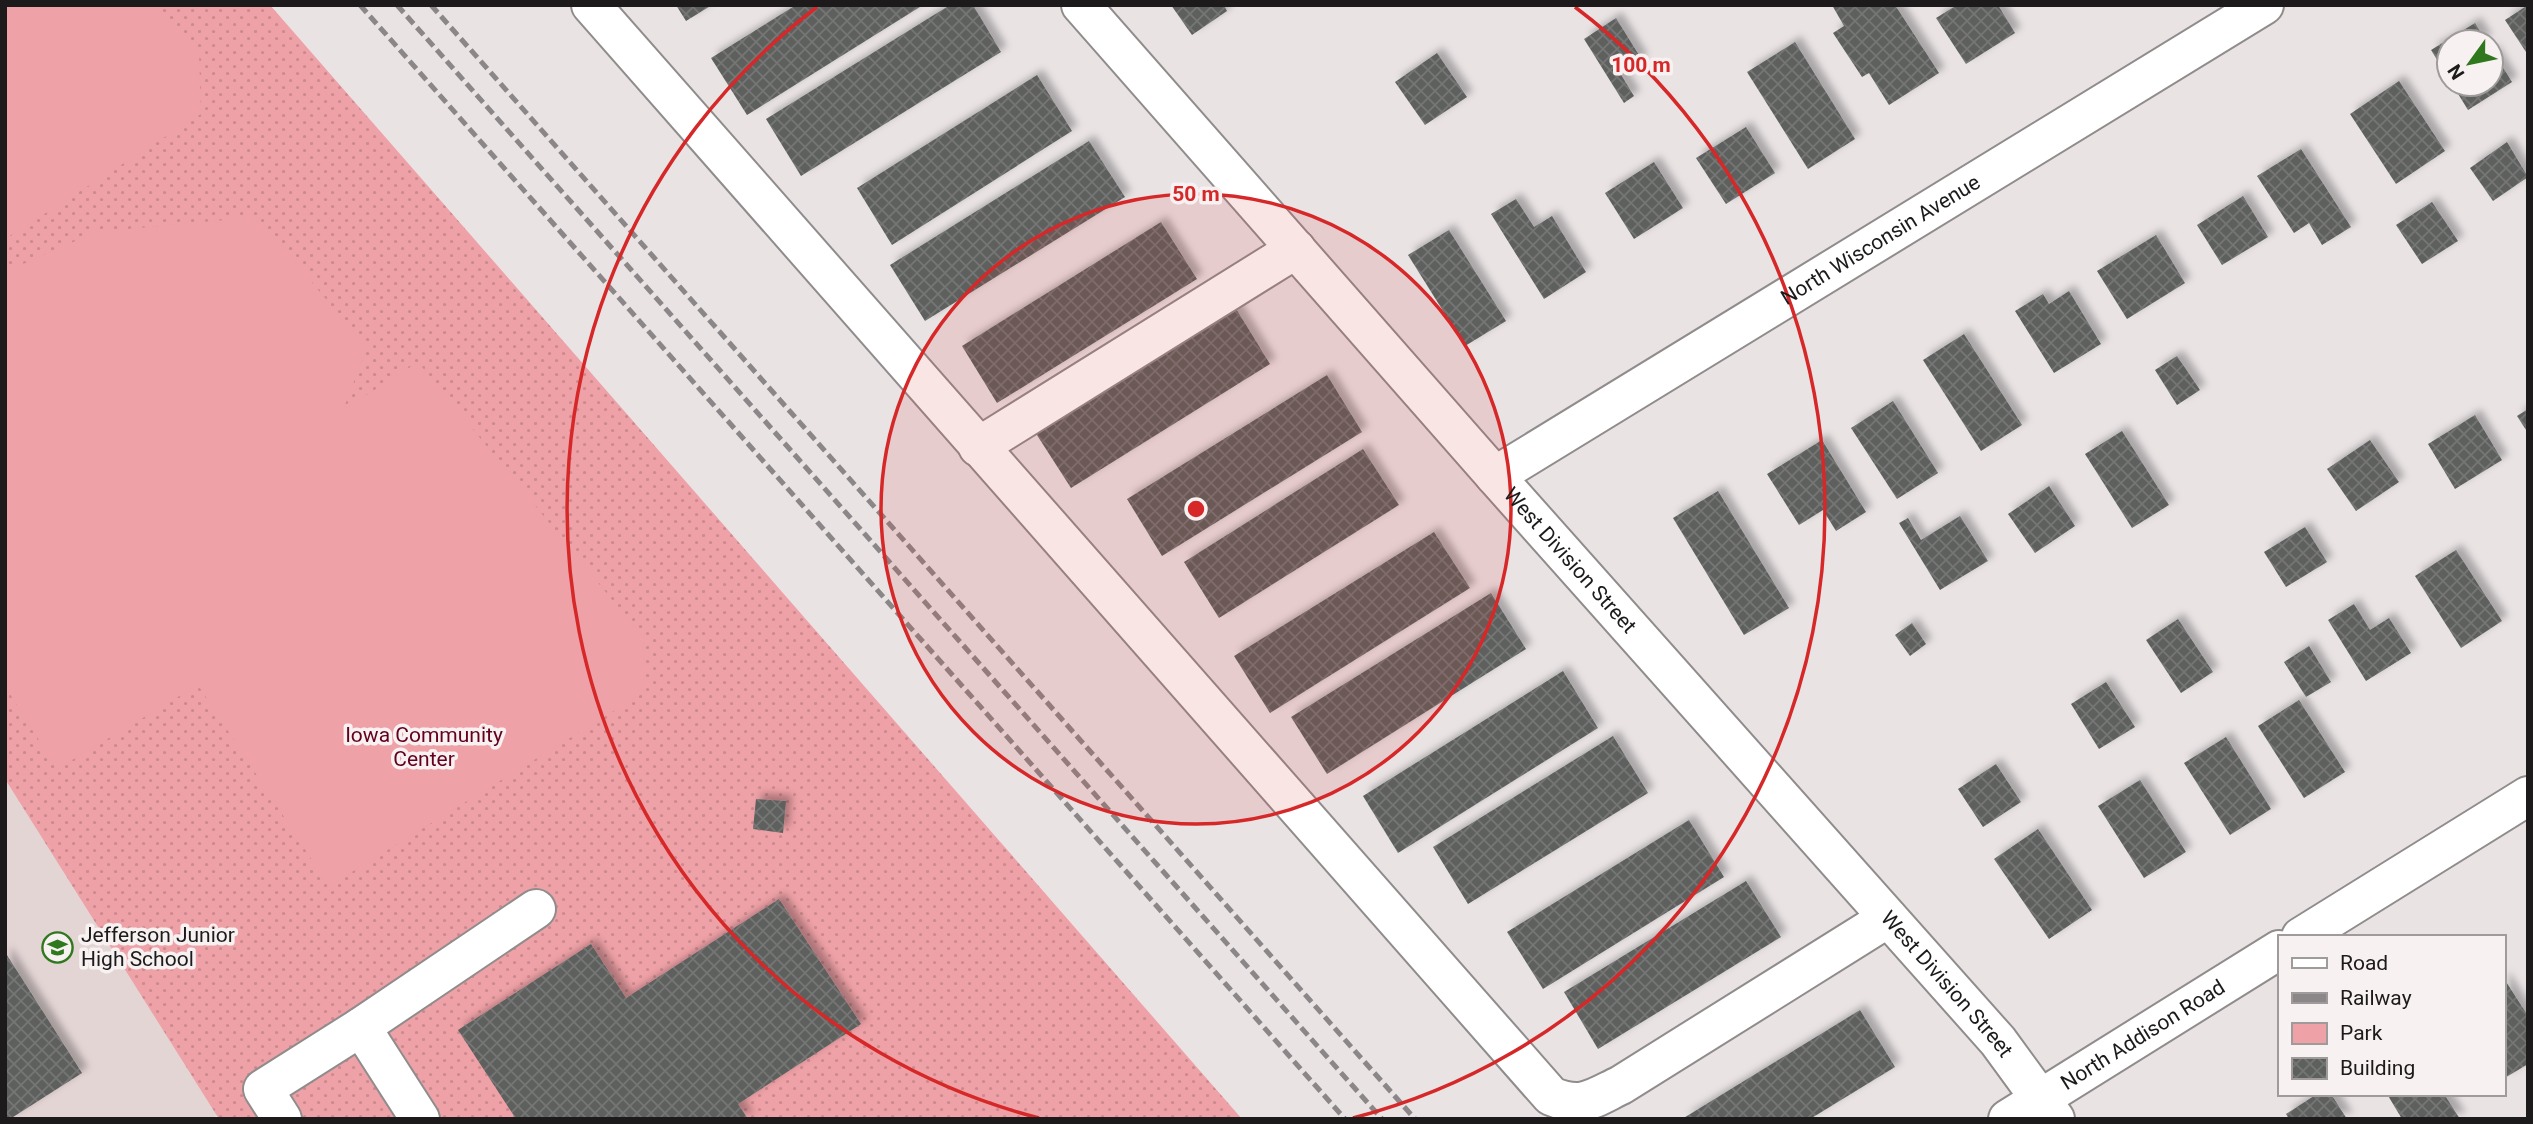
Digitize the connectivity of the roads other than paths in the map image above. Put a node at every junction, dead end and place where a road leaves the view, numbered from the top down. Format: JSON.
{"nodes":[{"id":1,"x":591,"y":5,"type":"edge"},
{"id":2,"x":1081,"y":5,"type":"edge"},
{"id":3,"x":2264,"y":5,"type":"edge"},
{"id":4,"x":1296,"y":249,"type":"junction"},
{"id":5,"x":978,"y":447,"type":"junction"},
{"id":6,"x":1495,"y":476,"type":"junction"},
{"id":7,"x":2528,"y":796,"type":"edge"},
{"id":8,"x":536,"y":909,"type":"dead end"},
{"id":9,"x":1888,"y":918,"type":"junction"},
{"id":10,"x":2304,"y":935,"type":"edge"},
{"id":11,"x":2278,"y":951,"type":"edge"},
{"id":12,"x":362,"y":1027,"type":"junction"},
{"id":13,"x":2049,"y":1108,"type":"edge"},
{"id":14,"x":282,"y":1119,"type":"edge"},
{"id":15,"x":420,"y":1119,"type":"edge"},
{"id":16,"x":2008,"y":1119,"type":"edge"}],
"edges":[{"from":1,"to":5,"type":"street"},
{"from":2,"to":4,"type":"street","name":"West Division Street"},
{"from":3,"to":6,"type":"street","name":"North Wisconsin Avenue"},
{"from":4,"to":5,"type":"street"},
{"from":4,"to":6,"type":"street","name":"West Division Street"},
{"from":5,"to":9,"type":"street"},
{"from":6,"to":9,"type":"street","name":"West Division Street"},
{"from":7,"to":10,"type":"street"},
{"from":8,"to":12,"type":"street"},
{"from":9,"to":13,"type":"street","name":"West Division Street"},
{"from":11,"to":13,"type":"street","name":"North Addison Road"},
{"from":12,"to":14,"type":"street"},
{"from":12,"to":15,"type":"street"},
{"from":13,"to":16,"type":"street","name":"North Addison Road"}]}
